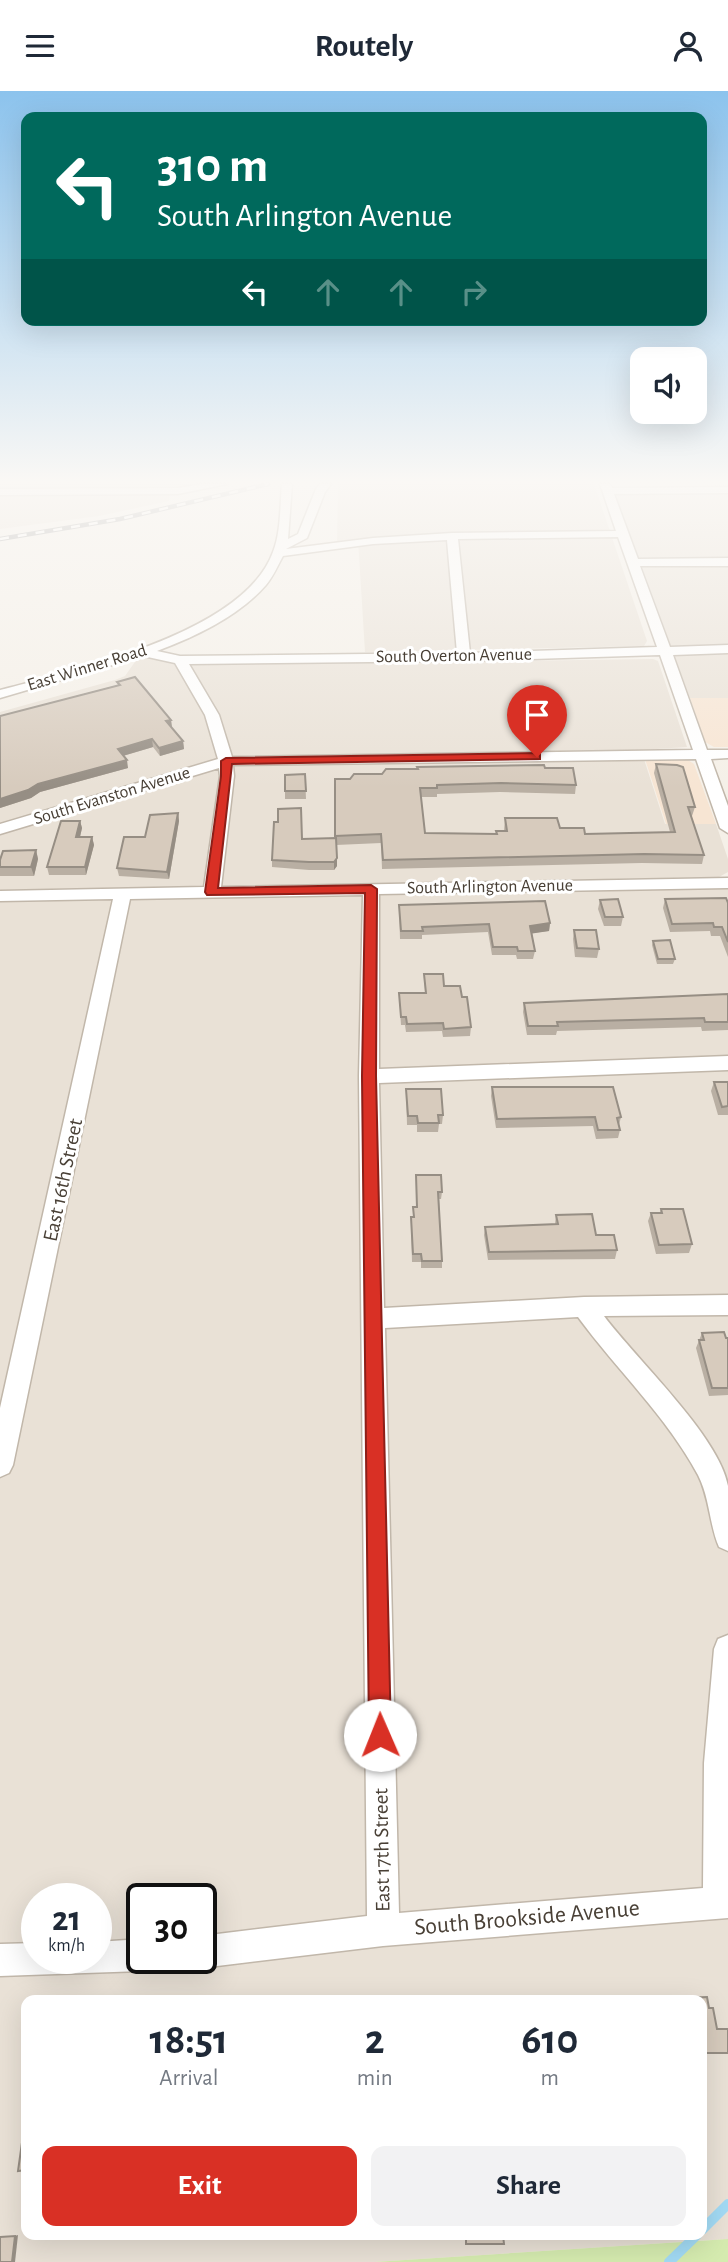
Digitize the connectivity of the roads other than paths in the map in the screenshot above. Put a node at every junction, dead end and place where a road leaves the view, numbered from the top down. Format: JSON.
{"nodes":[{"id":1,"x":258,"y":585,"type":"edge"},
{"id":2,"x":457,"y":585,"type":"edge"},
{"id":3,"x":641,"y":585,"type":"edge"},
{"id":4,"x":728,"y":649,"type":"edge"},
{"id":5,"x":142,"y":652,"type":"junction"},
{"id":6,"x":663,"y":652,"type":"junction"},
{"id":7,"x":464,"y":657,"type":"junction"},
{"id":8,"x":118,"y":660,"type":"junction"},
{"id":9,"x":180,"y":660,"type":"junction"},
{"id":10,"x":0,"y":694,"type":"edge"},
{"id":11,"x":0,"y":708,"type":"edge"},
{"id":12,"x":701,"y":754,"type":"junction"},
{"id":13,"x":728,"y":754,"type":"edge"},
{"id":14,"x":226,"y":761,"type":"junction"},
{"id":15,"x":728,"y":828,"type":"edge"},
{"id":16,"x":0,"y":829,"type":"edge"},
{"id":17,"x":728,"y":883,"type":"edge"},
{"id":18,"x":371,"y":889,"type":"junction"},
{"id":19,"x":212,"y":892,"type":"junction"},
{"id":20,"x":123,"y":894,"type":"junction"},
{"id":21,"x":0,"y":896,"type":"edge"},
{"id":22,"x":728,"y":1063,"type":"edge"},
{"id":23,"x":369,"y":1076,"type":"junction"},
{"id":24,"x":728,"y":1305,"type":"edge"},
{"id":25,"x":584,"y":1307,"type":"junction"},
{"id":26,"x":374,"y":1319,"type":"junction"},
{"id":27,"x":0,"y":1465,"type":"edge"},
{"id":28,"x":728,"y":1538,"type":"edge"},
{"id":29,"x":728,"y":1649,"type":"edge"},
{"id":30,"x":723,"y":1902,"type":"edge"},
{"id":31,"x":383,"y":1930,"type":"junction"},
{"id":32,"x":217,"y":1950,"type":"edge"},
{"id":33,"x":0,"y":1960,"type":"edge"},
{"id":34,"x":21,"y":1960,"type":"edge"}],
"edges":[{"from":1,"to":5,"type":"street","name":"East Winner Road"},
{"from":2,"to":7,"type":"street"},
{"from":3,"to":6,"type":"street"},
{"from":4,"to":6,"type":"street","name":"South Overton Avenue"},
{"from":5,"to":8,"type":"street","name":"East Winner Road"},
{"from":5,"to":9,"type":"street","name":"South Overton Avenue"},
{"from":6,"to":7,"type":"street","name":"South Overton Avenue"},
{"from":6,"to":12,"type":"street"},
{"from":7,"to":9,"type":"street","name":"South Overton Avenue"},
{"from":8,"to":10,"type":"street","name":"East Winner Road"},
{"from":8,"to":11,"type":"street"},
{"from":9,"to":14,"type":"street"},
{"from":12,"to":13,"type":"street","name":"South Evanston Avenue"},
{"from":12,"to":14,"type":"street","name":"South Evanston Avenue"},
{"from":12,"to":15,"type":"street"},
{"from":14,"to":16,"type":"street","name":"South Evanston Avenue"},
{"from":14,"to":19,"type":"street"},
{"from":17,"to":18,"type":"street","name":"South Arlington Avenue"},
{"from":18,"to":19,"type":"street","name":"South Arlington Avenue"},
{"from":18,"to":23,"type":"street","name":"East 17th Street"},
{"from":19,"to":20,"type":"street","name":"South Arlington Avenue"},
{"from":20,"to":21,"type":"street","name":"South Arlington Avenue"},
{"from":20,"to":27,"type":"street","name":"East 16th Street"},
{"from":22,"to":23,"type":"street"},
{"from":23,"to":26,"type":"street","name":"East 17th Street"},
{"from":24,"to":25,"type":"street"},
{"from":25,"to":26,"type":"street"},
{"from":25,"to":28,"type":"street"},
{"from":26,"to":31,"type":"street","name":"East 17th Street"},
{"from":29,"to":30,"type":"street"},
{"from":30,"to":31,"type":"street","name":"South Brookside Avenue"},
{"from":31,"to":32,"type":"street","name":"South Brookside Avenue"},
{"from":33,"to":34,"type":"street"}]}
